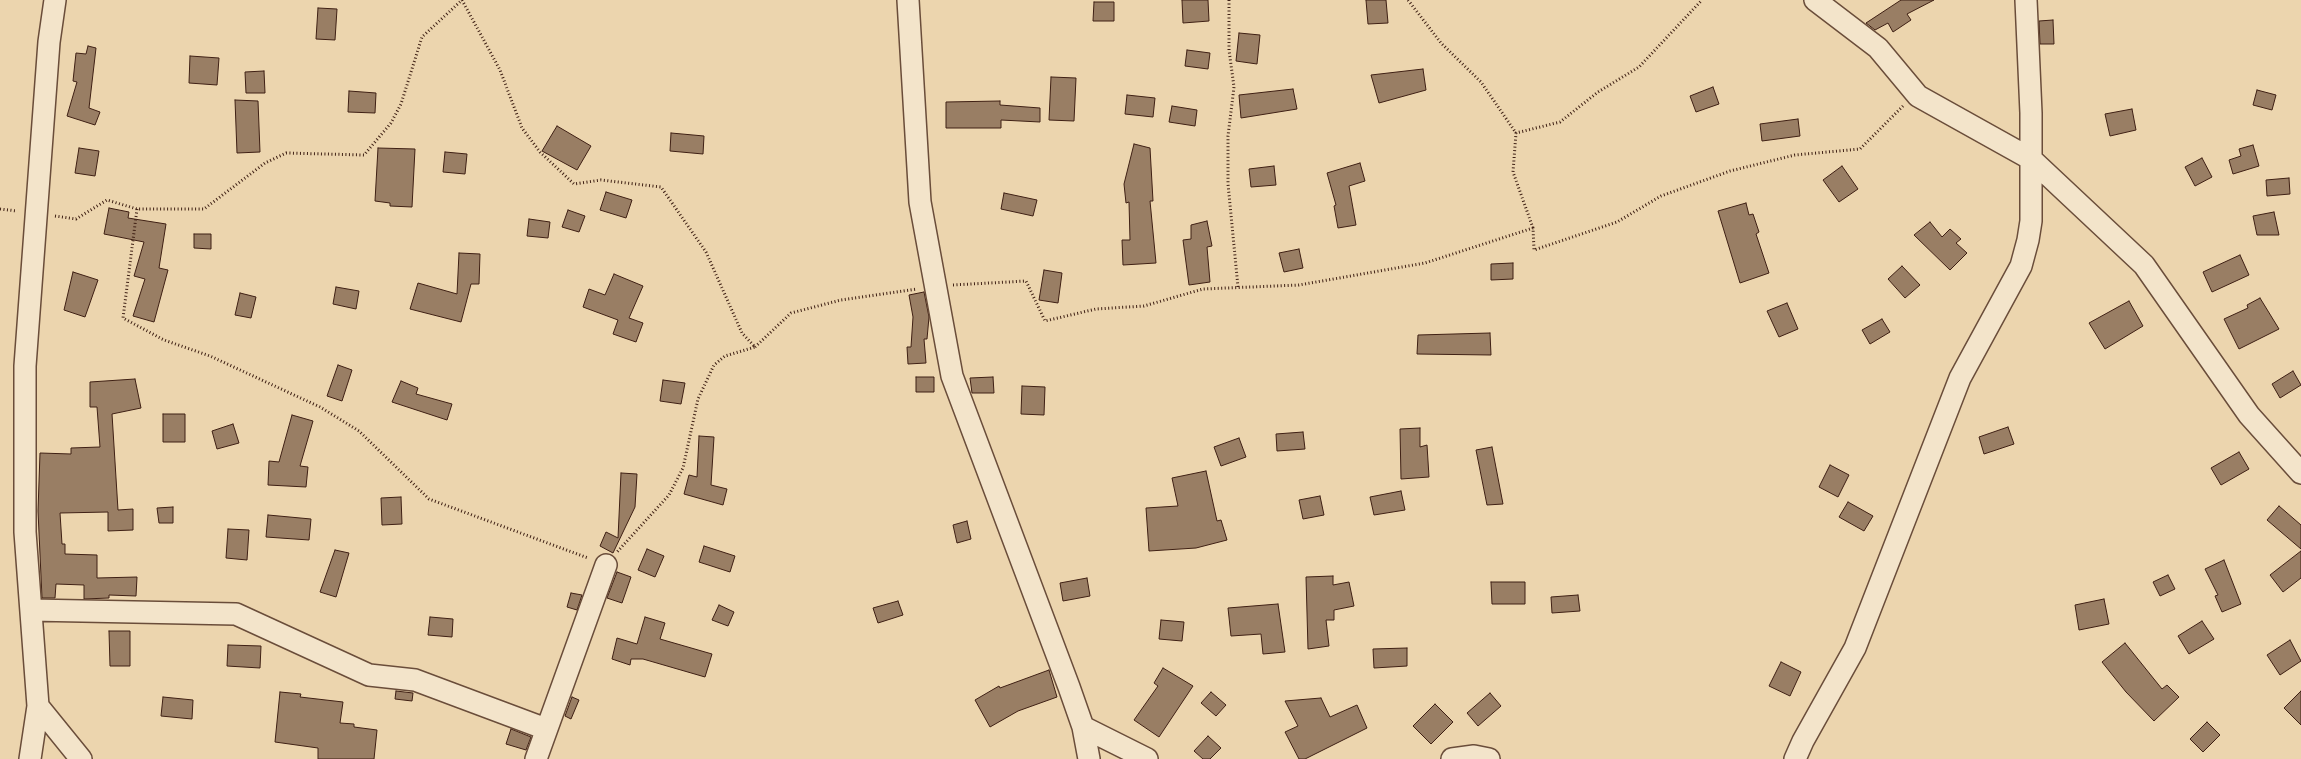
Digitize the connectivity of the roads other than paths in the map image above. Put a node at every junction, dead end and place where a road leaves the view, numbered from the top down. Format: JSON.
{"nodes":[{"id":1,"x":55,"y":0,"type":"edge"},
{"id":2,"x":908,"y":0,"type":"edge"},
{"id":3,"x":1815,"y":0,"type":"edge"},
{"id":4,"x":2026,"y":0,"type":"edge"},
{"id":5,"x":2031,"y":160,"type":"junction"},
{"id":6,"x":2301,"y":473,"type":"edge"},
{"id":7,"x":606,"y":565,"type":"road end"},
{"id":8,"x":31,"y":610,"type":"junction"},
{"id":9,"x":38,"y":706,"type":"junction"},
{"id":10,"x":1083,"y":727,"type":"junction"},
{"id":11,"x":546,"y":729,"type":"junction"},
{"id":12,"x":30,"y":759,"type":"edge"},
{"id":13,"x":80,"y":759,"type":"edge"},
{"id":14,"x":536,"y":759,"type":"edge"},
{"id":15,"x":1089,"y":759,"type":"edge"},
{"id":16,"x":1147,"y":759,"type":"edge"},
{"id":17,"x":1452,"y":759,"type":"edge"},
{"id":18,"x":1489,"y":759,"type":"edge"},
{"id":19,"x":1795,"y":759,"type":"edge"}],
"edges":[{"from":1,"to":8,"type":"street"},
{"from":2,"to":10,"type":"street"},
{"from":3,"to":5,"type":"street"},
{"from":4,"to":5,"type":"street"},
{"from":5,"to":6,"type":"street"},
{"from":5,"to":19,"type":"street"},
{"from":7,"to":11,"type":"street"},
{"from":8,"to":9,"type":"street"},
{"from":8,"to":11,"type":"street"},
{"from":9,"to":12,"type":"street"},
{"from":9,"to":13,"type":"street"},
{"from":10,"to":15,"type":"street"},
{"from":10,"to":16,"type":"street"},
{"from":11,"to":14,"type":"street"},
{"from":17,"to":18,"type":"street"}]}
